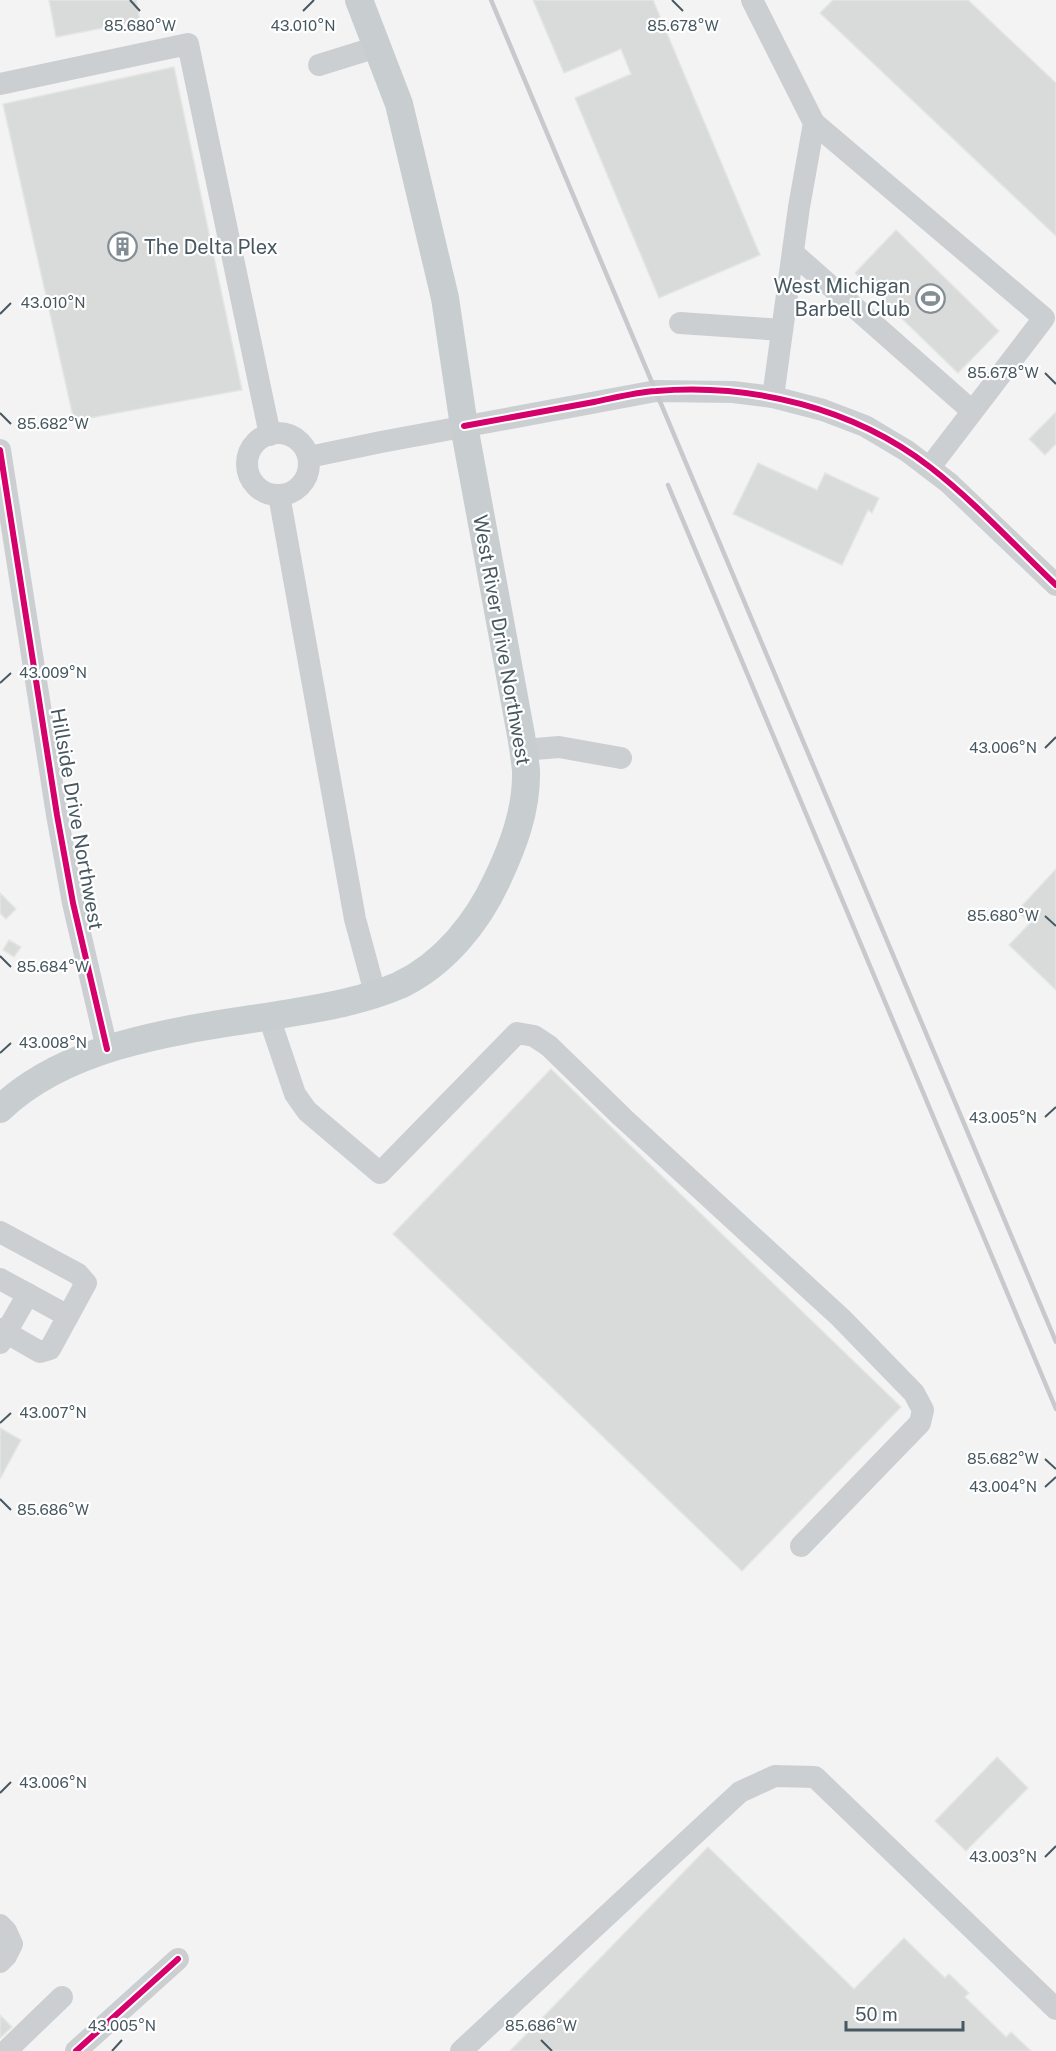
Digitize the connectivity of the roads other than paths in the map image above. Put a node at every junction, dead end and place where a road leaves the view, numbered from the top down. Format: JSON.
{"nodes":[{"id":1,"x":359,"y":0,"type":"edge"},
{"id":2,"x":752,"y":0,"type":"edge"},
{"id":3,"x":377,"y":47,"type":"junction"},
{"id":4,"x":319,"y":65,"type":"dead end"},
{"id":5,"x":0,"y":84,"type":"edge"},
{"id":6,"x":814,"y":123,"type":"junction"},
{"id":7,"x":793,"y":253,"type":"junction"},
{"id":8,"x":680,"y":323,"type":"dead end"},
{"id":9,"x":1050,"y":323,"type":"edge"},
{"id":10,"x":782,"y":330,"type":"junction"},
{"id":11,"x":772,"y":397,"type":"junction"},
{"id":12,"x":972,"y":411,"type":"junction"},
{"id":13,"x":464,"y":426,"type":"junction"},
{"id":14,"x":270,"y":435,"type":"junction"},
{"id":15,"x":0,"y":450,"type":"edge"},
{"id":16,"x":309,"y":457,"type":"junction"},
{"id":17,"x":930,"y":467,"type":"junction"},
{"id":18,"x":279,"y":495,"type":"junction"},
{"id":19,"x":1055,"y":581,"type":"edge"},
{"id":20,"x":523,"y":750,"type":"junction"},
{"id":21,"x":621,"y":758,"type":"dead end"},
{"id":22,"x":375,"y":993,"type":"junction"},
{"id":23,"x":269,"y":1017,"type":"junction"},
{"id":24,"x":107,"y":1049,"type":"junction"},
{"id":25,"x":0,"y":1109,"type":"edge"},
{"id":26,"x":0,"y":1232,"type":"edge"},
{"id":27,"x":0,"y":1279,"type":"edge"},
{"id":28,"x":28,"y":1294,"type":"junction"},
{"id":29,"x":68,"y":1316,"type":"junction"},
{"id":30,"x":2,"y":1335,"type":"edge"},
{"id":31,"x":801,"y":1546,"type":"dead end"},
{"id":32,"x":0,"y":1924,"type":"edge"},
{"id":33,"x":178,"y":1959,"type":"dead end"},
{"id":34,"x":0,"y":1962,"type":"edge"},
{"id":35,"x":62,"y":1997,"type":"dead end"},
{"id":36,"x":1056,"y":2009,"type":"edge"},
{"id":37,"x":6,"y":2051,"type":"edge"},
{"id":38,"x":76,"y":2051,"type":"edge"},
{"id":39,"x":461,"y":2051,"type":"edge"}],
"edges":[{"from":1,"to":3,"type":"main road","name":"West River Drive Northwest"},
{"from":2,"to":6,"type":"street"},
{"from":3,"to":4,"type":"street"},
{"from":3,"to":13,"type":"main road","name":"West River Drive Northwest"},
{"from":5,"to":14,"type":"street"},
{"from":6,"to":7,"type":"street"},
{"from":6,"to":9,"type":"street"},
{"from":7,"to":10,"type":"street"},
{"from":7,"to":12,"type":"street"},
{"from":8,"to":10,"type":"street"},
{"from":9,"to":12,"type":"street"},
{"from":10,"to":11,"type":"street"},
{"from":11,"to":13,"type":"street"},
{"from":11,"to":17,"type":"street"},
{"from":12,"to":17,"type":"street"},
{"from":13,"to":16,"type":"street"},
{"from":13,"to":20,"type":"main road","name":"West River Drive Northwest"},
{"from":14,"to":16,"type":"street"},
{"from":14,"to":18,"type":"street"},
{"from":15,"to":24,"type":"street","name":"Hillside Drive Northwest"},
{"from":16,"to":18,"type":"street"},
{"from":17,"to":19,"type":"street"},
{"from":18,"to":22,"type":"street"},
{"from":20,"to":21,"type":"street"},
{"from":20,"to":22,"type":"main road","name":"West River Drive Northwest"},
{"from":22,"to":23,"type":"main road","name":"West River Drive Northwest"},
{"from":23,"to":24,"type":"main road","name":"West River Drive Northwest"},
{"from":23,"to":31,"type":"street"},
{"from":24,"to":25,"type":"main road"},
{"from":26,"to":29,"type":"street"},
{"from":27,"to":28,"type":"street"},
{"from":28,"to":29,"type":"street"},
{"from":28,"to":30,"type":"street"},
{"from":29,"to":30,"type":"street"},
{"from":32,"to":34,"type":"street"},
{"from":33,"to":38,"type":"street"},
{"from":35,"to":37,"type":"street"},
{"from":36,"to":39,"type":"street"}]}
